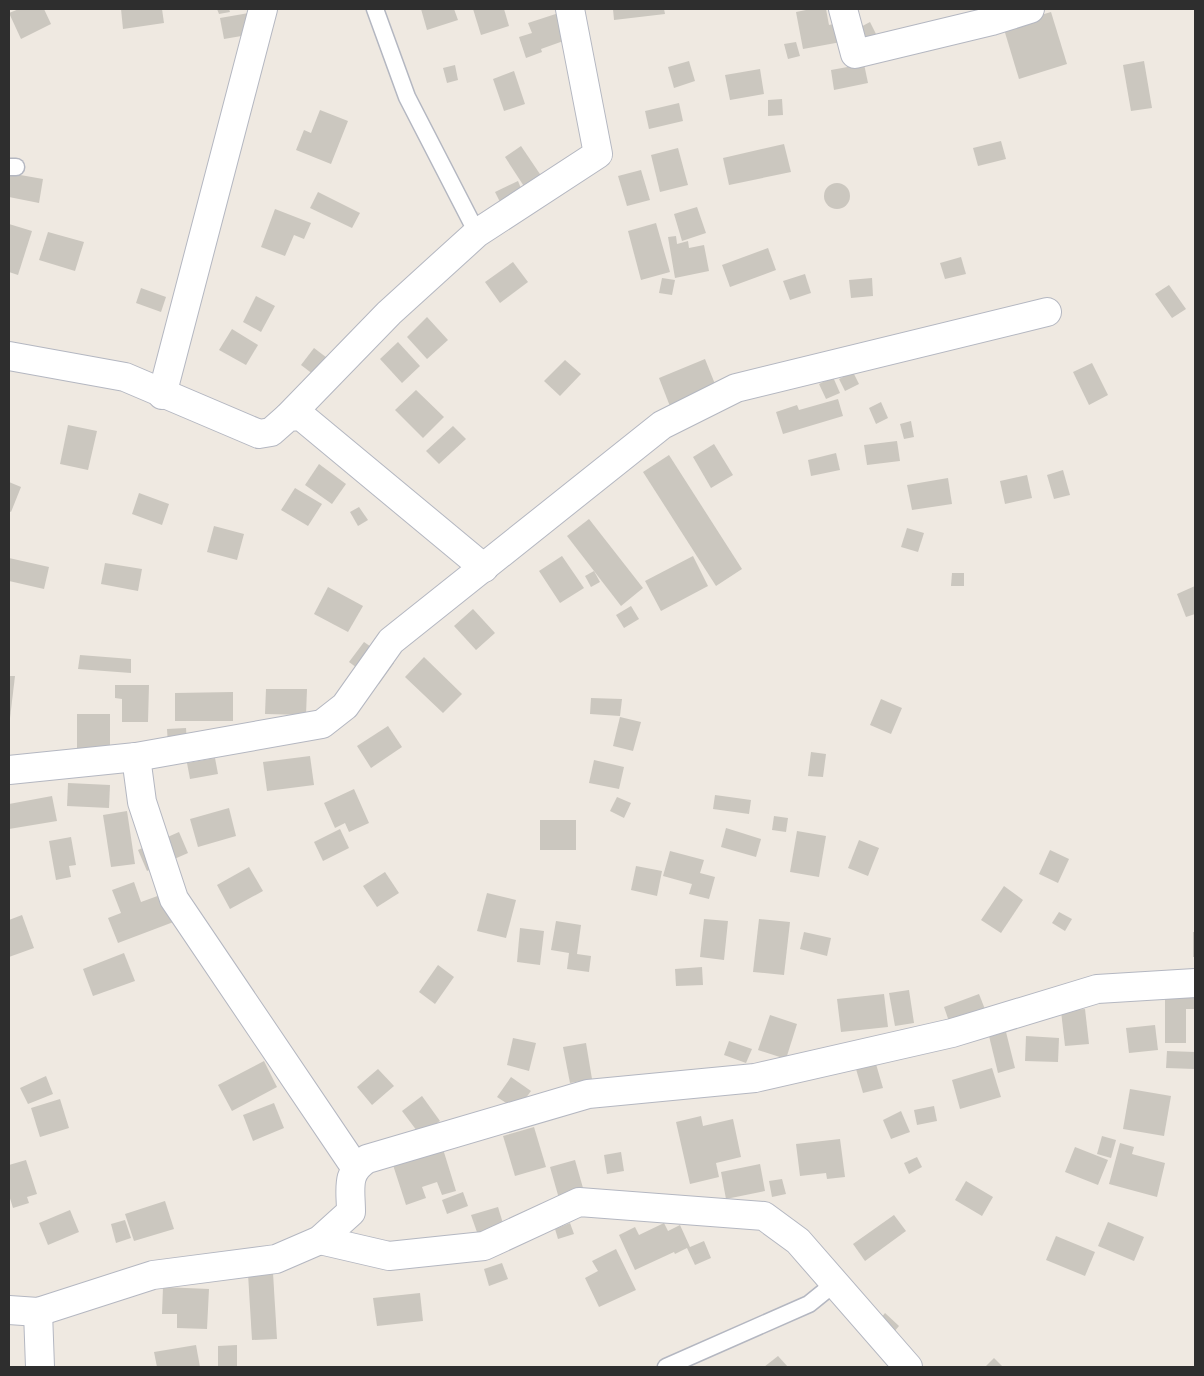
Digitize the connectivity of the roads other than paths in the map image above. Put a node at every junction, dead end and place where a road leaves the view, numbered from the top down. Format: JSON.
{"nodes":[{"id":1,"x":263,"y":9,"type":"edge"},
{"id":2,"x":375,"y":9,"type":"edge"},
{"id":3,"x":570,"y":9,"type":"edge"},
{"id":4,"x":843,"y":9,"type":"edge"},
{"id":5,"x":1030,"y":9,"type":"edge"},
{"id":6,"x":477,"y":233,"type":"junction"},
{"id":7,"x":1047,"y":312,"type":"dead end"},
{"id":8,"x":9,"y":356,"type":"edge"},
{"id":9,"x":162,"y":395,"type":"junction"},
{"id":10,"x":288,"y":417,"type":"junction"},
{"id":11,"x":484,"y":568,"type":"junction"},
{"id":12,"x":136,"y":757,"type":"junction"},
{"id":13,"x":9,"y":770,"type":"edge"},
{"id":14,"x":1195,"y":982,"type":"edge"},
{"id":15,"x":355,"y":1166,"type":"junction"},
{"id":16,"x":320,"y":1240,"type":"junction"},
{"id":17,"x":835,"y":1283,"type":"junction"},
{"id":18,"x":9,"y":1310,"type":"edge"},
{"id":19,"x":38,"y":1312,"type":"junction"},
{"id":20,"x":40,"y":1367,"type":"edge"},
{"id":21,"x":666,"y":1367,"type":"edge"},
{"id":22,"x":908,"y":1367,"type":"edge"}],
"edges":[{"from":1,"to":9,"type":"street"},
{"from":2,"to":6,"type":"lane"},
{"from":3,"to":6,"type":"street"},
{"from":4,"to":5,"type":"street"},
{"from":6,"to":10,"type":"street"},
{"from":7,"to":11,"type":"street"},
{"from":8,"to":9,"type":"street"},
{"from":9,"to":10,"type":"street"},
{"from":10,"to":11,"type":"street"},
{"from":11,"to":12,"type":"street"},
{"from":12,"to":13,"type":"street"},
{"from":12,"to":15,"type":"street"},
{"from":14,"to":15,"type":"street"},
{"from":15,"to":16,"type":"street"},
{"from":16,"to":17,"type":"street"},
{"from":16,"to":19,"type":"street"},
{"from":17,"to":21,"type":"lane"},
{"from":17,"to":22,"type":"street"},
{"from":18,"to":19,"type":"street"},
{"from":19,"to":20,"type":"street"}]}
